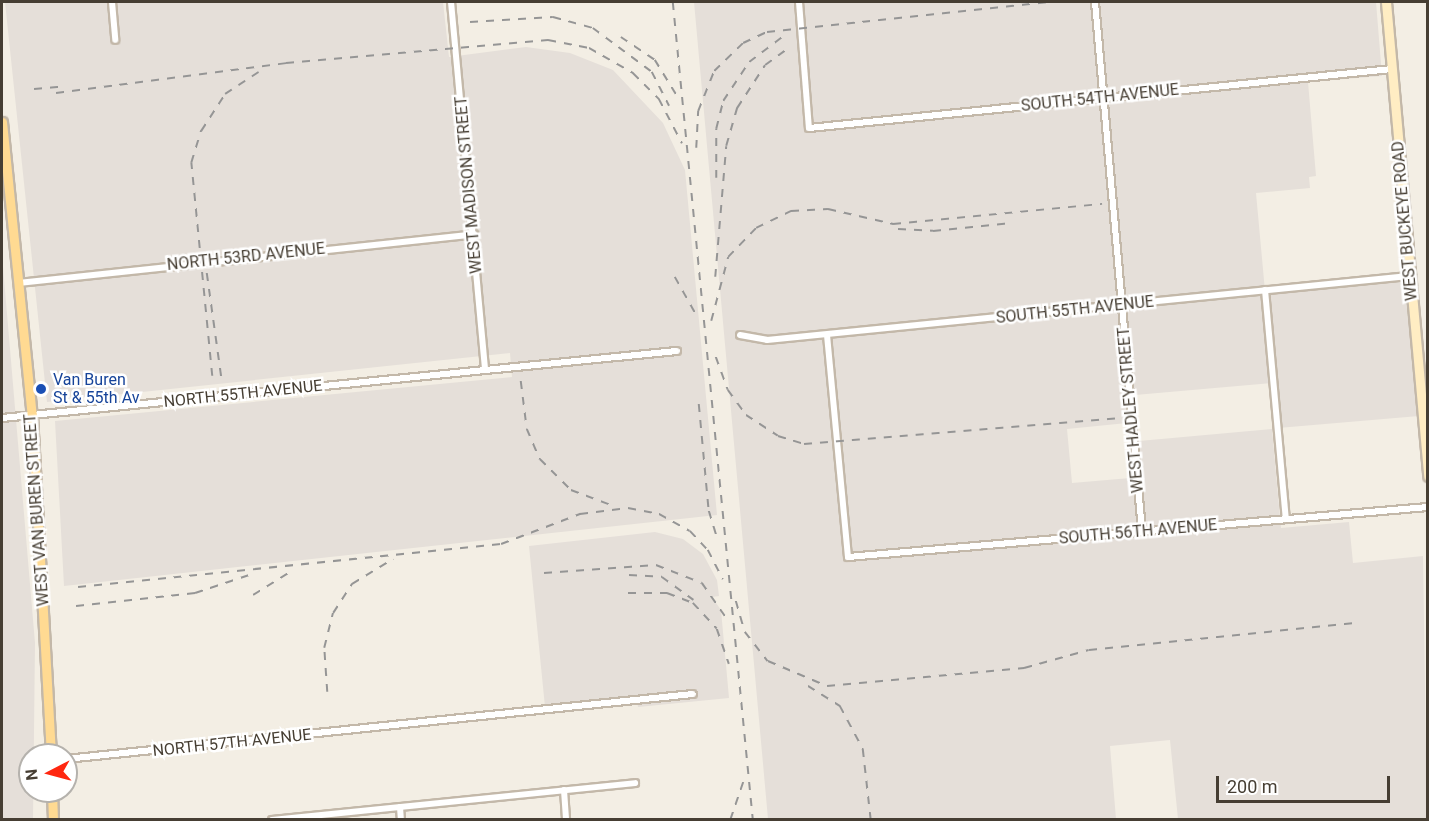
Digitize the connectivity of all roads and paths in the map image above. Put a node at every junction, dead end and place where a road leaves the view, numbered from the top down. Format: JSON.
{"nodes":[{"id":1,"x":112,"y":2,"type":"edge"},
{"id":2,"x":451,"y":2,"type":"edge"},
{"id":3,"x":799,"y":2,"type":"edge"},
{"id":4,"x":1095,"y":2,"type":"edge"},
{"id":5,"x":1386,"y":2,"type":"edge"},
{"id":6,"x":115,"y":40,"type":"dead end"},
{"id":7,"x":1392,"y":69,"type":"junction"},
{"id":8,"x":1103,"y":97,"type":"junction"},
{"id":9,"x":2,"y":122,"type":"edge"},
{"id":10,"x":474,"y":234,"type":"junction"},
{"id":11,"x":1409,"y":276,"type":"junction"},
{"id":12,"x":19,"y":283,"type":"junction"},
{"id":13,"x":1265,"y":290,"type":"junction"},
{"id":14,"x":1122,"y":305,"type":"junction"},
{"id":15,"x":827,"y":334,"type":"junction"},
{"id":16,"x":740,"y":335,"type":"dead end"},
{"id":17,"x":677,"y":351,"type":"dead end"},
{"id":18,"x":485,"y":369,"type":"junction"},
{"id":19,"x":32,"y":415,"type":"junction"},
{"id":20,"x":2,"y":418,"type":"edge"},
{"id":21,"x":1428,"y":476,"type":"edge"},
{"id":22,"x":1428,"y":507,"type":"edge"},
{"id":23,"x":1286,"y":519,"type":"junction"},
{"id":24,"x":1142,"y":531,"type":"junction"},
{"id":25,"x":693,"y":694,"type":"dead end"},
{"id":26,"x":50,"y":743,"type":"edge"},
{"id":27,"x":78,"y":758,"type":"edge"},
{"id":28,"x":635,"y":783,"type":"dead end"},
{"id":29,"x":564,"y":790,"type":"junction"},
{"id":30,"x":52,"y":803,"type":"edge"},
{"id":31,"x":400,"y":807,"type":"junction"},
{"id":32,"x":53,"y":819,"type":"edge"},
{"id":33,"x":272,"y":819,"type":"edge"},
{"id":34,"x":401,"y":819,"type":"edge"},
{"id":35,"x":566,"y":819,"type":"edge"}],
"edges":[{"from":1,"to":6,"type":"street"},
{"from":2,"to":10,"type":"street","name":"WEST MADISON STREET"},
{"from":3,"to":8,"type":"street","name":"SOUTH 54TH AVENUE"},
{"from":4,"to":8,"type":"street","name":"WEST HADLEY STREET"},
{"from":5,"to":7,"type":"main road","name":"WEST BUCKEYE ROAD"},
{"from":7,"to":8,"type":"street","name":"SOUTH 54TH AVENUE"},
{"from":7,"to":11,"type":"main road","name":"WEST BUCKEYE ROAD"},
{"from":8,"to":14,"type":"street","name":"WEST HADLEY STREET"},
{"from":9,"to":12,"type":"main road","name":"WEST VAN BUREN STREET"},
{"from":10,"to":12,"type":"street","name":"NORTH 53RD AVENUE"},
{"from":10,"to":18,"type":"street","name":"WEST MADISON STREET"},
{"from":11,"to":13,"type":"street","name":"SOUTH 55TH AVENUE"},
{"from":11,"to":21,"type":"main road","name":"WEST BUCKEYE ROAD"},
{"from":12,"to":19,"type":"main road","name":"WEST VAN BUREN STREET"},
{"from":13,"to":14,"type":"street","name":"SOUTH 55TH AVENUE"},
{"from":13,"to":23,"type":"street"},
{"from":14,"to":15,"type":"street","name":"SOUTH 55TH AVENUE"},
{"from":14,"to":24,"type":"street","name":"WEST HADLEY STREET"},
{"from":15,"to":16,"type":"street","name":"SOUTH 55TH AVENUE"},
{"from":15,"to":24,"type":"street","name":"SOUTH 56TH AVENUE"},
{"from":17,"to":18,"type":"street"},
{"from":18,"to":19,"type":"street","name":"NORTH 55TH AVENUE"},
{"from":19,"to":20,"type":"street","name":"NORTH 55TH AVENUE"},
{"from":19,"to":26,"type":"main road","name":"WEST VAN BUREN STREET"},
{"from":22,"to":23,"type":"street","name":"SOUTH 56TH AVENUE"},
{"from":23,"to":24,"type":"street","name":"SOUTH 56TH AVENUE"},
{"from":25,"to":27,"type":"street","name":"NORTH 57TH AVENUE"},
{"from":28,"to":29,"type":"street"},
{"from":29,"to":31,"type":"street"},
{"from":29,"to":35,"type":"street"},
{"from":30,"to":32,"type":"main road"},
{"from":31,"to":33,"type":"street"},
{"from":31,"to":34,"type":"street"}]}
